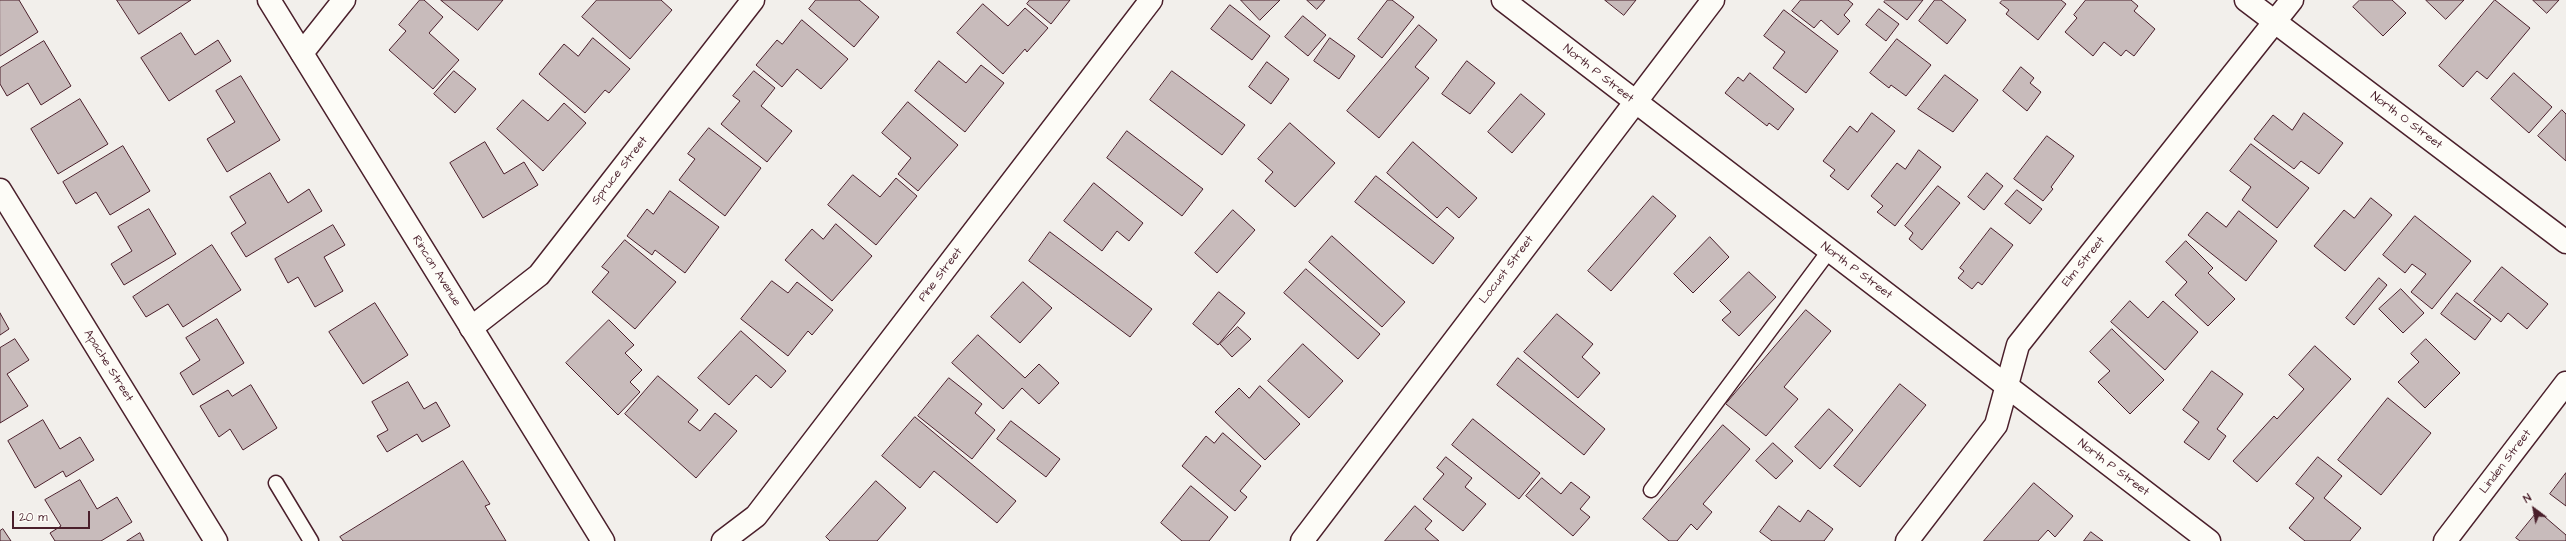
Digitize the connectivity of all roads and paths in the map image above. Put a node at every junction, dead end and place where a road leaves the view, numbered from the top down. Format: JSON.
{"nodes":[{"id":1,"x":269,"y":0,"type":"edge"},
{"id":2,"x":344,"y":0,"type":"edge"},
{"id":3,"x":753,"y":0,"type":"edge"},
{"id":4,"x":1151,"y":0,"type":"edge"},
{"id":5,"x":1503,"y":0,"type":"edge"},
{"id":6,"x":1713,"y":0,"type":"edge"},
{"id":7,"x":2246,"y":0,"type":"edge"},
{"id":8,"x":2292,"y":0,"type":"edge"},
{"id":9,"x":2275,"y":22,"type":"junction"},
{"id":10,"x":302,"y":53,"type":"junction"},
{"id":11,"x":1634,"y":102,"type":"junction"},
{"id":12,"x":0,"y":190,"type":"edge"},
{"id":13,"x":2566,"y":242,"type":"edge"},
{"id":14,"x":1829,"y":251,"type":"junction"},
{"id":15,"x":472,"y":328,"type":"junction"},
{"id":16,"x":2566,"y":383,"type":"edge"},
{"id":17,"x":2008,"y":387,"type":"junction"},
{"id":18,"x":276,"y":484,"type":"dead end"},
{"id":19,"x":1651,"y":490,"type":"dead end"},
{"id":20,"x":756,"y":516,"type":"junction"},
{"id":21,"x":216,"y":541,"type":"edge"},
{"id":22,"x":311,"y":541,"type":"edge"},
{"id":23,"x":603,"y":541,"type":"edge"},
{"id":24,"x":723,"y":541,"type":"edge"},
{"id":25,"x":743,"y":541,"type":"edge"},
{"id":26,"x":1302,"y":541,"type":"edge"},
{"id":27,"x":1907,"y":541,"type":"edge"},
{"id":28,"x":2209,"y":541,"type":"edge"},
{"id":29,"x":2446,"y":541,"type":"edge"}],
"edges":[{"from":1,"to":10,"type":"street","name":"Rincon Avenue"},
{"from":2,"to":10,"type":"street"},
{"from":3,"to":15,"type":"street","name":"Spruce Street"},
{"from":4,"to":20,"type":"street","name":"Pine Street"},
{"from":5,"to":11,"type":"street","name":"North P Street"},
{"from":6,"to":11,"type":"street","name":"Locust Street"},
{"from":7,"to":9,"type":"street","name":"North O Street"},
{"from":8,"to":9,"type":"street","name":"Elm Street"},
{"from":9,"to":13,"type":"street","name":"North O Street"},
{"from":9,"to":17,"type":"street","name":"Elm Street"},
{"from":10,"to":15,"type":"street","name":"Rincon Avenue"},
{"from":11,"to":14,"type":"street","name":"North P Street"},
{"from":11,"to":26,"type":"street","name":"Locust Street"},
{"from":12,"to":21,"type":"street","name":"Apache Street"},
{"from":14,"to":17,"type":"street","name":"North P Street"},
{"from":14,"to":19,"type":"lane"},
{"from":15,"to":23,"type":"street","name":"Rincon Avenue"},
{"from":16,"to":29,"type":"street","name":"Linden Street"},
{"from":17,"to":27,"type":"street","name":"Elm Street"},
{"from":17,"to":28,"type":"street","name":"North P Street"},
{"from":18,"to":22,"type":"lane"},
{"from":20,"to":24,"type":"street","name":"Pine Street"},
{"from":20,"to":25,"type":"street"}]}
